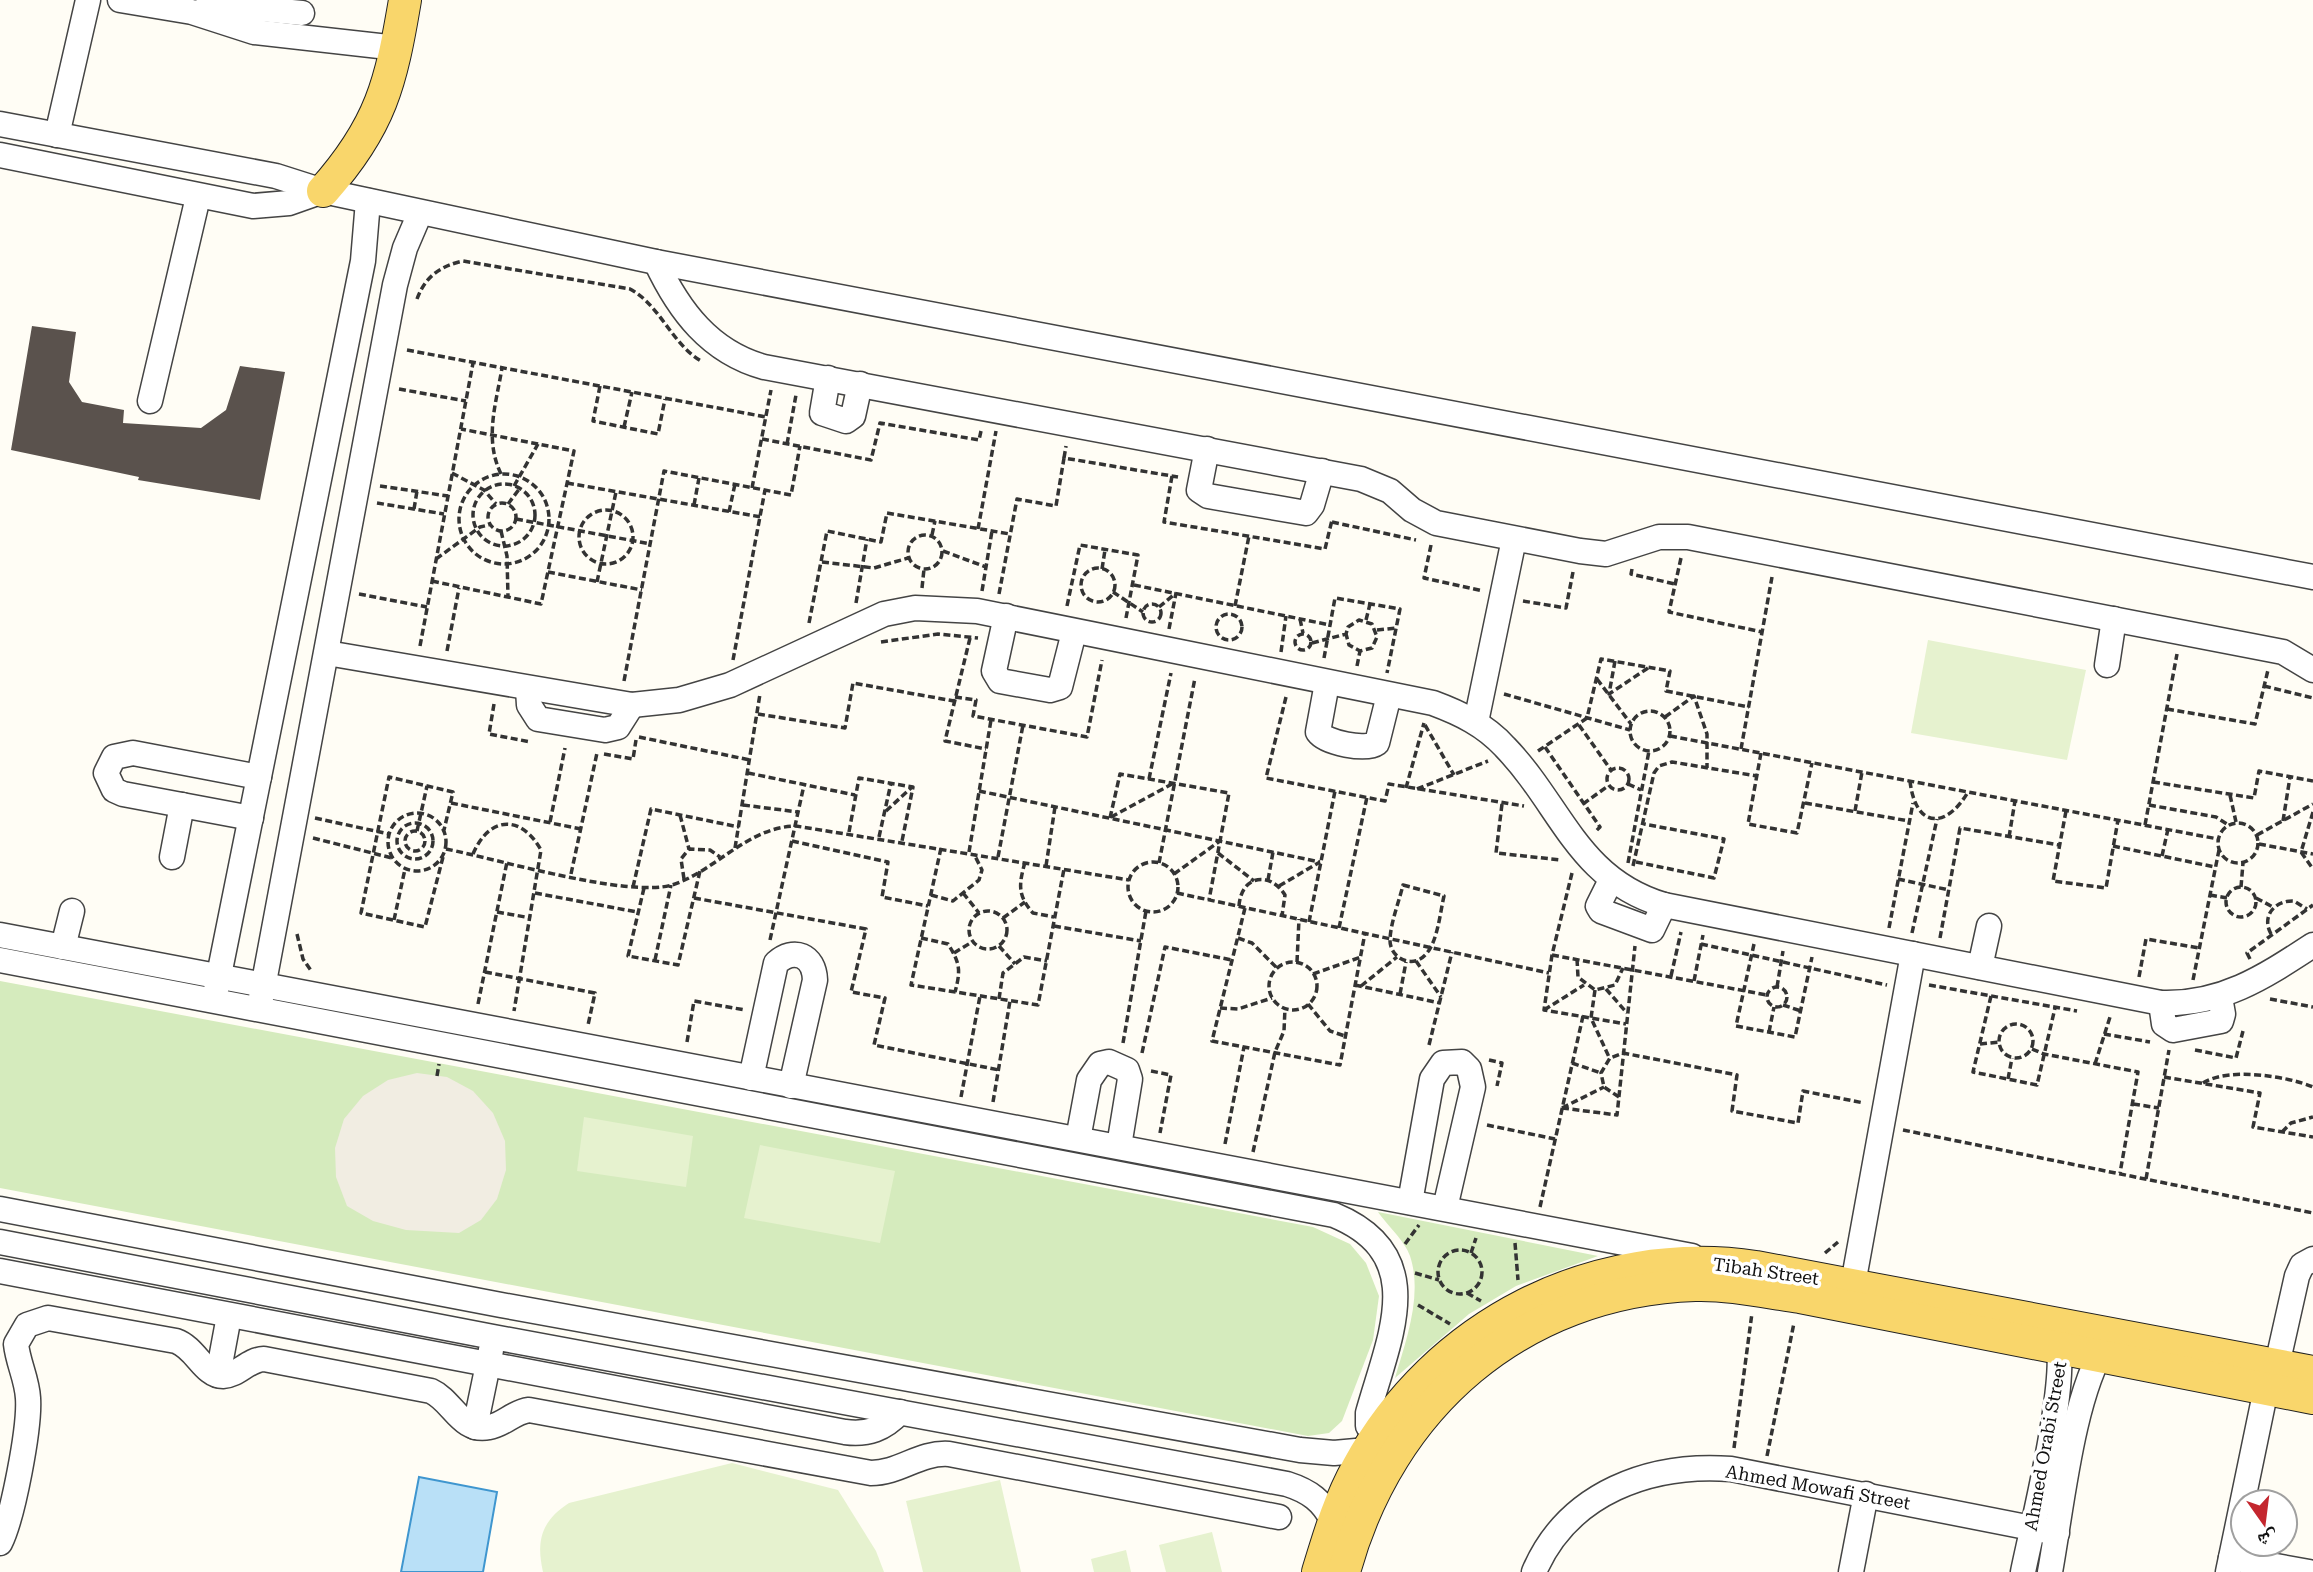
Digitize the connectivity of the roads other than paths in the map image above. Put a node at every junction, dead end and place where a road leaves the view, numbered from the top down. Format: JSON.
{"nodes":[{"id":1,"x":88,"y":0,"type":"edge"},
{"id":2,"x":120,"y":0,"type":"edge"},
{"id":3,"x":405,"y":0,"type":"edge"},
{"id":4,"x":262,"y":5,"type":"edge"},
{"id":5,"x":192,"y":12,"type":"junction"},
{"id":6,"x":301,"y":16,"type":"edge"},
{"id":7,"x":397,"y":48,"type":"junction"},
{"id":8,"x":0,"y":124,"type":"edge"},
{"id":9,"x":57,"y":135,"type":"junction"},
{"id":10,"x":0,"y":155,"type":"edge"},
{"id":11,"x":323,"y":191,"type":"junction"},
{"id":12,"x":198,"y":197,"type":"junction"},
{"id":13,"x":368,"y":201,"type":"junction"},
{"id":14,"x":420,"y":213,"type":"junction"},
{"id":15,"x":656,"y":261,"type":"junction"},
{"id":16,"x":828,"y":378,"type":"junction"},
{"id":17,"x":860,"y":384,"type":"junction"},
{"id":18,"x":149,"y":401,"type":"dead end"},
{"id":19,"x":1207,"y":449,"type":"junction"},
{"id":20,"x":1322,"y":471,"type":"junction"},
{"id":21,"x":1514,"y":539,"type":"junction"},
{"id":22,"x":2313,"y":577,"type":"edge"},
{"id":23,"x":1004,"y":604,"type":"junction"},
{"id":24,"x":2114,"y":619,"type":"junction"},
{"id":25,"x":1070,"y":621,"type":"junction"},
{"id":26,"x":327,"y":653,"type":"junction"},
{"id":27,"x":2107,"y":665,"type":"dead end"},
{"id":28,"x":2313,"y":670,"type":"edge"},
{"id":29,"x":1325,"y":672,"type":"junction"},
{"id":30,"x":1386,"y":699,"type":"junction"},
{"id":31,"x":1476,"y":722,"type":"junction"},
{"id":32,"x":259,"y":777,"type":"junction"},
{"id":33,"x":182,"y":805,"type":"junction"},
{"id":34,"x":251,"y":818,"type":"junction"},
{"id":35,"x":172,"y":857,"type":"dead end"},
{"id":36,"x":1606,"y":889,"type":"junction"},
{"id":37,"x":72,"y":911,"type":"dead end"},
{"id":38,"x":1654,"y":917,"type":"junction"},
{"id":39,"x":1989,"y":926,"type":"dead end"},
{"id":40,"x":0,"y":935,"type":"edge"},
{"id":41,"x":2313,"y":945,"type":"edge"},
{"id":42,"x":64,"y":947,"type":"junction"},
{"id":43,"x":1916,"y":958,"type":"junction"},
{"id":44,"x":0,"y":961,"type":"edge"},
{"id":45,"x":1980,"y":967,"type":"junction"},
{"id":46,"x":219,"y":976,"type":"junction"},
{"id":47,"x":264,"y":985,"type":"junction"},
{"id":48,"x":2220,"y":997,"type":"junction"},
{"id":49,"x":214,"y":1001,"type":"junction"},
{"id":50,"x":2161,"y":1003,"type":"junction"},
{"id":51,"x":260,"y":1009,"type":"junction"},
{"id":52,"x":751,"y":1078,"type":"junction"},
{"id":53,"x":791,"y":1086,"type":"junction"},
{"id":54,"x":1078,"y":1139,"type":"junction"},
{"id":55,"x":1119,"y":1146,"type":"junction"},
{"id":56,"x":1410,"y":1202,"type":"junction"},
{"id":57,"x":1445,"y":1208,"type":"junction"},
{"id":58,"x":5,"y":1210,"type":"edge"},
{"id":59,"x":1,"y":1249,"type":"edge"},
{"id":60,"x":2313,"y":1259,"type":"edge"},
{"id":61,"x":1731,"y":1263,"type":"junction"},
{"id":62,"x":0,"y":1271,"type":"edge"},
{"id":63,"x":1853,"y":1284,"type":"junction"},
{"id":64,"x":501,"y":1305,"type":"junction"},
{"id":65,"x":229,"y":1316,"type":"junction"},
{"id":66,"x":2056,"y":1336,"type":"junction"},
{"id":67,"x":494,"y":1337,"type":"junction"},
{"id":68,"x":2105,"y":1345,"type":"junction"},
{"id":69,"x":8,"y":1354,"type":"edge"},
{"id":70,"x":487,"y":1366,"type":"junction"},
{"id":71,"x":2313,"y":1371,"type":"edge"},
{"id":72,"x":218,"y":1375,"type":"junction"},
{"id":73,"x":2272,"y":1377,"type":"junction"},
{"id":74,"x":2313,"y":1398,"type":"edge"},
{"id":75,"x":900,"y":1412,"type":"junction"},
{"id":76,"x":475,"y":1427,"type":"junction"},
{"id":77,"x":1372,"y":1443,"type":"junction"},
{"id":78,"x":1867,"y":1494,"type":"junction"},
{"id":79,"x":1279,"y":1517,"type":"dead end"},
{"id":80,"x":1333,"y":1522,"type":"junction"},
{"id":81,"x":2032,"y":1527,"type":"junction"},
{"id":82,"x":2057,"y":1533,"type":"junction"},
{"id":83,"x":0,"y":1544,"type":"edge"},
{"id":84,"x":2230,"y":1565,"type":"edge"},
{"id":85,"x":1318,"y":1572,"type":"edge"},
{"id":86,"x":1344,"y":1572,"type":"edge"},
{"id":87,"x":1534,"y":1572,"type":"edge"},
{"id":88,"x":1851,"y":1572,"type":"edge"},
{"id":89,"x":2024,"y":1572,"type":"edge"},
{"id":90,"x":2049,"y":1572,"type":"edge"},
{"id":91,"x":2309,"y":1572,"type":"edge"}],
"edges":[{"from":1,"to":9,"type":"street"},
{"from":2,"to":5,"type":"street"},
{"from":3,"to":7,"type":"main road"},
{"from":4,"to":5,"type":"street"},
{"from":4,"to":6,"type":"street"},
{"from":5,"to":6,"type":"street"},
{"from":6,"to":7,"type":"street"},
{"from":7,"to":11,"type":"main road"},
{"from":8,"to":9,"type":"street"},
{"from":9,"to":11,"type":"street"},
{"from":10,"to":12,"type":"street"},
{"from":11,"to":12,"type":"street"},
{"from":11,"to":13,"type":"street"},
{"from":12,"to":18,"type":"street"},
{"from":13,"to":14,"type":"street"},
{"from":13,"to":32,"type":"street"},
{"from":14,"to":15,"type":"street"},
{"from":14,"to":26,"type":"street"},
{"from":15,"to":16,"type":"street"},
{"from":15,"to":22,"type":"street"},
{"from":16,"to":17,"type":"street"},
{"from":16,"to":17,"type":"street"},
{"from":17,"to":19,"type":"street"},
{"from":19,"to":20,"type":"street"},
{"from":19,"to":20,"type":"street"},
{"from":20,"to":21,"type":"street"},
{"from":21,"to":24,"type":"street"},
{"from":21,"to":31,"type":"street"},
{"from":23,"to":25,"type":"street"},
{"from":23,"to":25,"type":"street"},
{"from":23,"to":26,"type":"street"},
{"from":24,"to":27,"type":"street"},
{"from":24,"to":28,"type":"street"},
{"from":25,"to":29,"type":"street"},
{"from":26,"to":47,"type":"street"},
{"from":29,"to":30,"type":"street"},
{"from":29,"to":30,"type":"street"},
{"from":30,"to":31,"type":"street"},
{"from":31,"to":36,"type":"street"},
{"from":32,"to":33,"type":"street"},
{"from":32,"to":34,"type":"street"},
{"from":33,"to":34,"type":"street"},
{"from":33,"to":35,"type":"street"},
{"from":34,"to":46,"type":"street"},
{"from":36,"to":38,"type":"street"},
{"from":36,"to":38,"type":"street"},
{"from":37,"to":42,"type":"street"},
{"from":38,"to":43,"type":"street"},
{"from":39,"to":45,"type":"street"},
{"from":40,"to":42,"type":"street"},
{"from":41,"to":48,"type":"street"},
{"from":42,"to":46,"type":"street"},
{"from":43,"to":45,"type":"street"},
{"from":43,"to":63,"type":"street"},
{"from":44,"to":49,"type":"street"},
{"from":45,"to":50,"type":"street"},
{"from":46,"to":47,"type":"street"},
{"from":46,"to":49,"type":"street"},
{"from":47,"to":51,"type":"street"},
{"from":47,"to":52,"type":"street"},
{"from":48,"to":50,"type":"street"},
{"from":48,"to":50,"type":"street"},
{"from":49,"to":51,"type":"street"},
{"from":51,"to":77,"type":"street"},
{"from":52,"to":53,"type":"street"},
{"from":52,"to":53,"type":"street"},
{"from":53,"to":54,"type":"street"},
{"from":54,"to":55,"type":"street"},
{"from":54,"to":55,"type":"street"},
{"from":55,"to":56,"type":"street"},
{"from":56,"to":57,"type":"street"},
{"from":56,"to":57,"type":"street"},
{"from":57,"to":61,"type":"street"},
{"from":58,"to":59,"type":"street"},
{"from":58,"to":64,"type":"street"},
{"from":59,"to":67,"type":"street"},
{"from":60,"to":73,"type":"street"},
{"from":61,"to":63,"type":"main road","name":"Tibah Street"},
{"from":61,"to":77,"type":"main road","name":"Tibah Street"},
{"from":62,"to":65,"type":"street"},
{"from":63,"to":66,"type":"main road","name":"Tibah Street"},
{"from":64,"to":67,"type":"street"},
{"from":64,"to":77,"type":"street"},
{"from":65,"to":70,"type":"street"},
{"from":65,"to":72,"type":"street"},
{"from":66,"to":68,"type":"main road","name":"Tibah Street"},
{"from":66,"to":81,"type":"street","name":"Ahmed Orabi Street"},
{"from":66,"to":86,"type":"main road","name":"Tibah Street"},
{"from":67,"to":70,"type":"street"},
{"from":67,"to":75,"type":"street"},
{"from":68,"to":73,"type":"main road","name":"Tibah Street"},
{"from":68,"to":82,"type":"street","name":"Ahmed Orabi Street"},
{"from":69,"to":72,"type":"street"},
{"from":69,"to":83,"type":"street"},
{"from":70,"to":75,"type":"street"},
{"from":70,"to":76,"type":"street"},
{"from":71,"to":73,"type":"main road","name":"Tibah Street"},
{"from":72,"to":76,"type":"street"},
{"from":73,"to":74,"type":"main road","name":"Tibah Street"},
{"from":73,"to":84,"type":"street"},
{"from":75,"to":80,"type":"street"},
{"from":76,"to":79,"type":"street"},
{"from":77,"to":80,"type":"main road","name":"Tibah Street"},
{"from":78,"to":81,"type":"street","name":"Ahmed Mowafi Street"},
{"from":78,"to":87,"type":"street","name":"Ahmed Mowafi Street"},
{"from":78,"to":88,"type":"street"},
{"from":80,"to":85,"type":"main road","name":"Tibah Street"},
{"from":81,"to":82,"type":"street","name":"Ahmed Mowafi Street"},
{"from":81,"to":89,"type":"street","name":"Ahmed Orabi Street"},
{"from":82,"to":90,"type":"street","name":"Ahmed Orabi Street"},
{"from":84,"to":91,"type":"street"}]}
